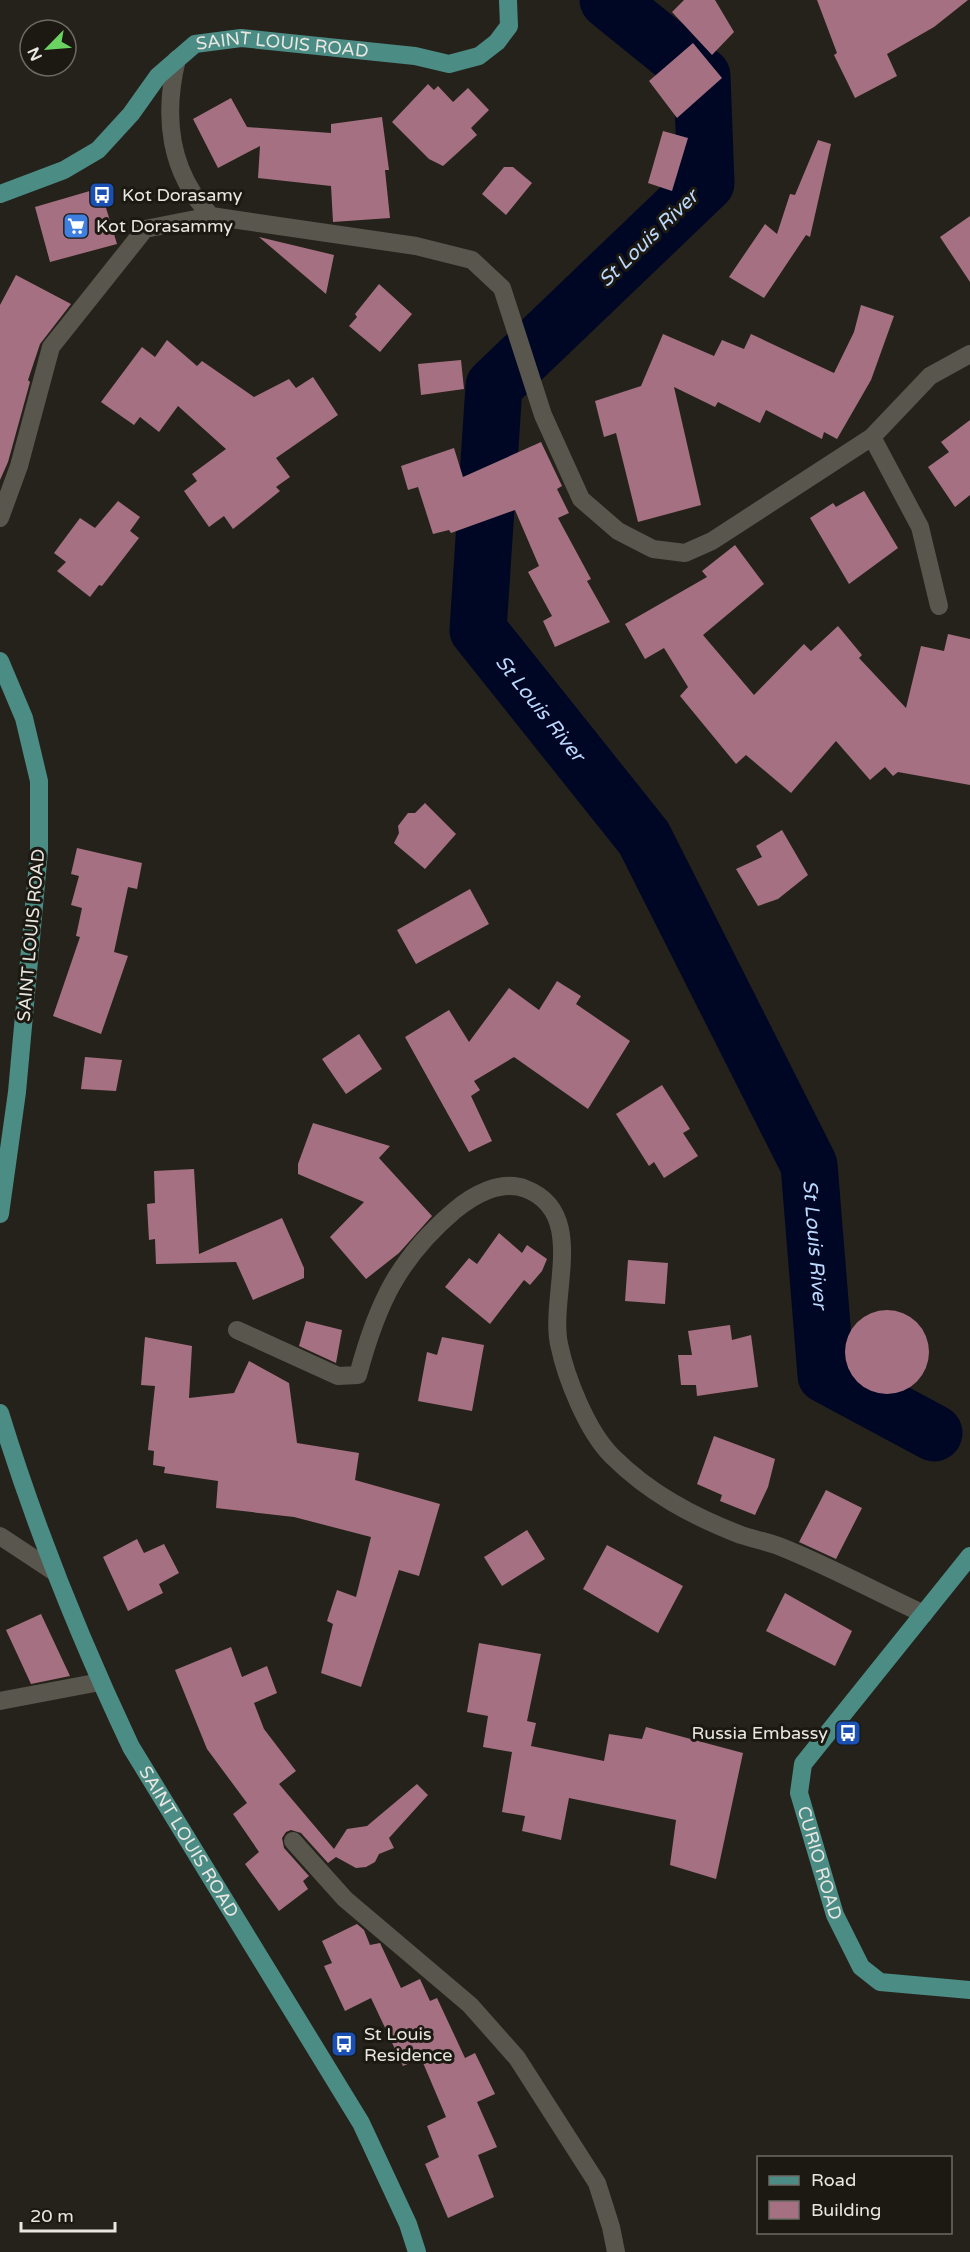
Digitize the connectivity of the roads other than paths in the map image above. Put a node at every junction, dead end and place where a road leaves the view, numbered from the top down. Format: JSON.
{"nodes":[{"id":1,"x":508,"y":0,"type":"edge"},
{"id":2,"x":177,"y":59,"type":"junction"},
{"id":3,"x":0,"y":194,"type":"edge"},
{"id":4,"x":211,"y":216,"type":"junction"},
{"id":5,"x":970,"y":354,"type":"edge"},
{"id":6,"x":872,"y":437,"type":"junction"},
{"id":7,"x":0,"y":518,"type":"edge"},
{"id":8,"x":939,"y":606,"type":"dead end"},
{"id":9,"x":0,"y":661,"type":"edge"},
{"id":10,"x":0,"y":1215,"type":"edge"},
{"id":11,"x":237,"y":1330,"type":"dead end"},
{"id":12,"x":0,"y":1413,"type":"edge"},
{"id":13,"x":0,"y":1536,"type":"edge"},
{"id":14,"x":970,"y":1556,"type":"edge"},
{"id":15,"x":56,"y":1572,"type":"junction"},
{"id":16,"x":924,"y":1614,"type":"junction"},
{"id":17,"x":100,"y":1682,"type":"junction"},
{"id":18,"x":0,"y":1701,"type":"edge"},
{"id":19,"x":293,"y":1840,"type":"dead end"},
{"id":20,"x":970,"y":1990,"type":"edge"},
{"id":21,"x":417,"y":2252,"type":"edge"},
{"id":22,"x":616,"y":2252,"type":"edge"}],
"edges":[{"from":1,"to":2,"type":"main road","name":"SAINT LOUIS ROAD"},
{"from":2,"to":3,"type":"main road","name":"SAINT LOUIS ROAD"},
{"from":2,"to":4,"type":"street"},
{"from":4,"to":6,"type":"street"},
{"from":4,"to":7,"type":"street"},
{"from":5,"to":6,"type":"street"},
{"from":6,"to":8,"type":"street"},
{"from":9,"to":10,"type":"main road","name":"SAINT LOUIS ROAD"},
{"from":11,"to":16,"type":"street"},
{"from":12,"to":15,"type":"main road","name":"SAINT LOUIS ROAD"},
{"from":13,"to":15,"type":"street"},
{"from":14,"to":16,"type":"main road","name":"CURIO ROAD"},
{"from":15,"to":17,"type":"main road","name":"SAINT LOUIS ROAD"},
{"from":16,"to":20,"type":"main road","name":"CURIO ROAD"},
{"from":17,"to":18,"type":"street"},
{"from":17,"to":21,"type":"main road","name":"SAINT LOUIS ROAD"},
{"from":19,"to":22,"type":"street"}]}
